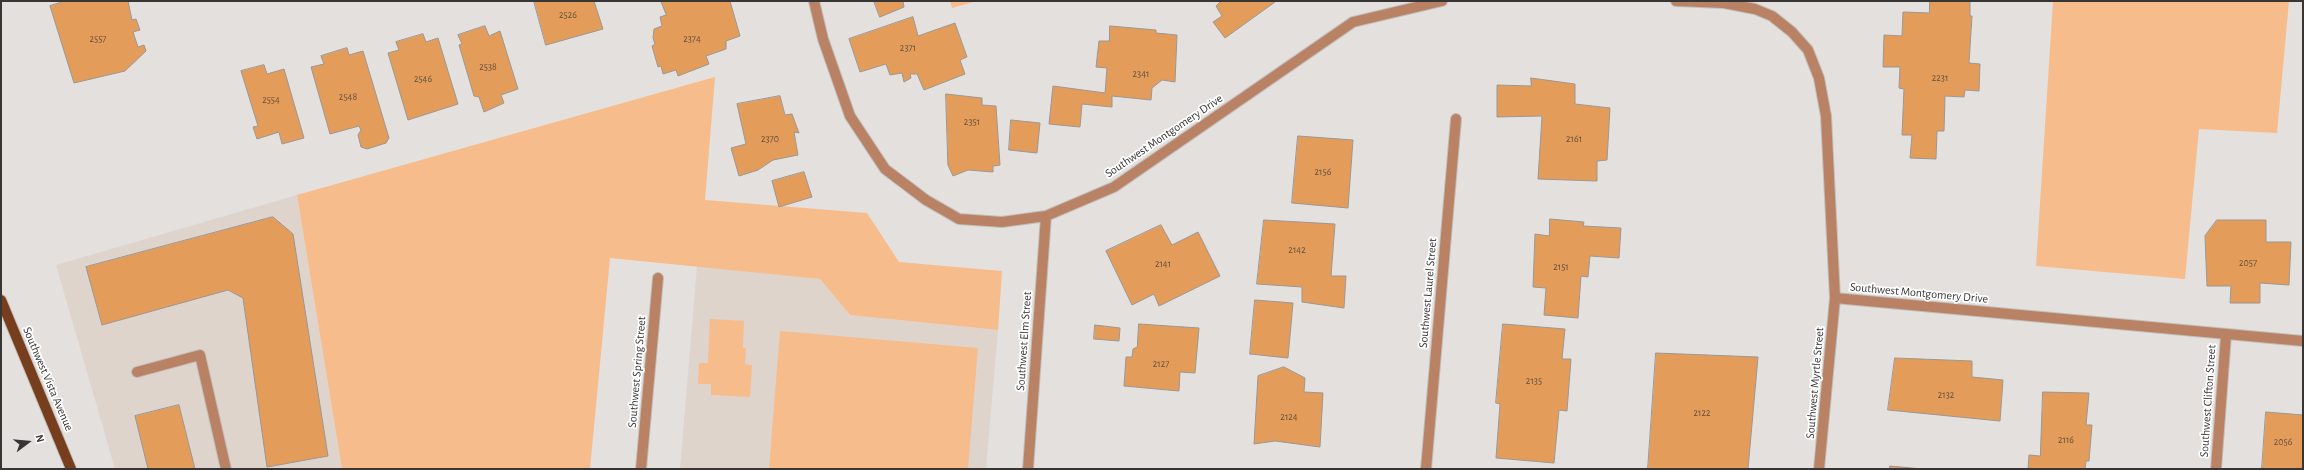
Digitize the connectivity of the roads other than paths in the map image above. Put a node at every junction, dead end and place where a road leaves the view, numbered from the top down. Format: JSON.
{"nodes":[{"id":1,"x":814,"y":1,"type":"edge"},
{"id":2,"x":1442,"y":1,"type":"edge"},
{"id":3,"x":1676,"y":1,"type":"edge"},
{"id":4,"x":1456,"y":120,"type":"dead end"},
{"id":5,"x":1046,"y":216,"type":"junction"},
{"id":6,"x":658,"y":278,"type":"dead end"},
{"id":7,"x":1836,"y":298,"type":"junction"},
{"id":8,"x":1,"y":300,"type":"edge"},
{"id":9,"x":2226,"y":335,"type":"junction"},
{"id":10,"x":2303,"y":341,"type":"edge"},
{"id":11,"x":137,"y":372,"type":"dead end"},
{"id":12,"x":71,"y":469,"type":"edge"},
{"id":13,"x":226,"y":469,"type":"edge"},
{"id":14,"x":641,"y":469,"type":"edge"},
{"id":15,"x":1028,"y":469,"type":"edge"},
{"id":16,"x":1426,"y":469,"type":"edge"},
{"id":17,"x":1820,"y":469,"type":"edge"},
{"id":18,"x":2216,"y":469,"type":"edge"}],
"edges":[{"from":1,"to":5,"type":"street","name":"Southwest Montgomery Drive"},
{"from":2,"to":5,"type":"street","name":"Southwest Montgomery Drive"},
{"from":3,"to":7,"type":"street","name":"Southwest Montgomery Drive"},
{"from":4,"to":16,"type":"street","name":"Southwest Laurel Street"},
{"from":5,"to":15,"type":"street","name":"Southwest Elm Street"},
{"from":6,"to":14,"type":"street","name":"Southwest Spring Street"},
{"from":7,"to":9,"type":"street","name":"Southwest Montgomery Drive"},
{"from":7,"to":17,"type":"street","name":"Southwest Myrtle Street"},
{"from":8,"to":12,"type":"main road","name":"Southwest Vista Avenue"},
{"from":9,"to":10,"type":"street","name":"Southwest Montgomery Drive"},
{"from":9,"to":18,"type":"street","name":"Southwest Clifton Street"},
{"from":11,"to":13,"type":"street"}]}
